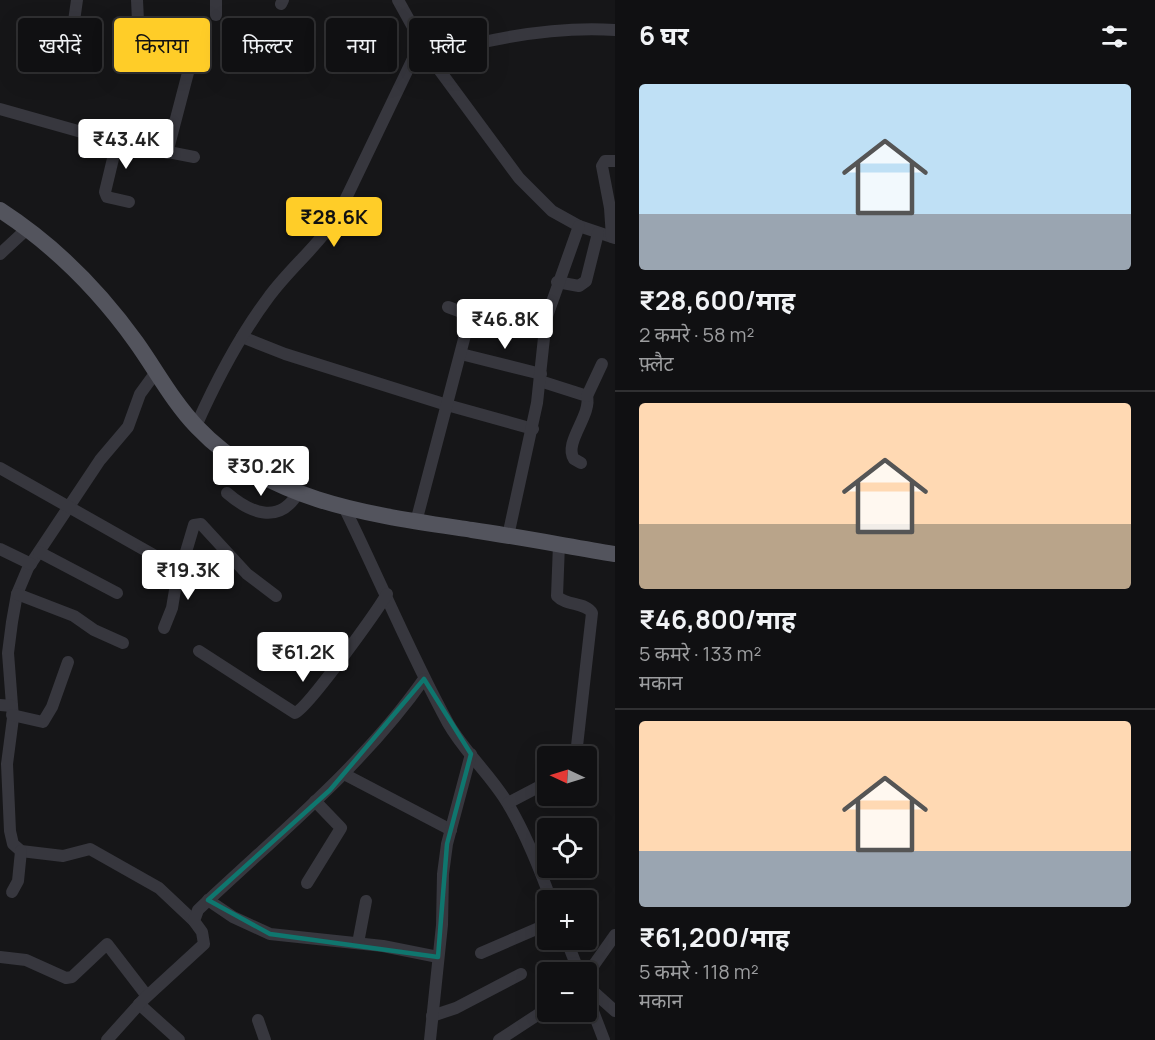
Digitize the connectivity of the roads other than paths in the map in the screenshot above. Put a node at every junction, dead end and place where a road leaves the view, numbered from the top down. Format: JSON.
{"nodes":[{"id":1,"x":77,"y":0,"type":"edge"},
{"id":2,"x":137,"y":0,"type":"edge"},
{"id":3,"x":216,"y":0,"type":"edge"},
{"id":4,"x":401,"y":5,"type":"edge"},
{"id":5,"x":216,"y":15,"type":"dead end"},
{"id":6,"x":74,"y":18,"type":"edge"},
{"id":7,"x":138,"y":18,"type":"edge"},
{"id":8,"x":409,"y":20,"type":"edge"},
{"id":9,"x":615,"y":30,"type":"edge"},
{"id":10,"x":487,"y":42,"type":"edge"},
{"id":11,"x":409,"y":67,"type":"edge"},
{"id":12,"x":188,"y":72,"type":"edge"},
{"id":13,"x":440,"y":72,"type":"edge"},
{"id":14,"x":0,"y":109,"type":"edge"},
{"id":15,"x":117,"y":142,"type":"junction"},
{"id":16,"x":167,"y":153,"type":"junction"},
{"id":17,"x":194,"y":157,"type":"dead end"},
{"id":18,"x":615,"y":161,"type":"edge"},
{"id":19,"x":129,"y":202,"type":"dead end"},
{"id":20,"x":0,"y":210,"type":"edge"},
{"id":21,"x":579,"y":226,"type":"junction"},
{"id":22,"x":28,"y":228,"type":"junction"},
{"id":23,"x":598,"y":233,"type":"junction"},
{"id":24,"x":613,"y":237,"type":"edge"},
{"id":25,"x":0,"y":254,"type":"edge"},
{"id":26,"x":557,"y":282,"type":"junction"},
{"id":27,"x":448,"y":307,"type":"dead end"},
{"id":28,"x":242,"y":337,"type":"junction"},
{"id":29,"x":461,"y":354,"type":"junction"},
{"id":30,"x":602,"y":364,"type":"dead end"},
{"id":31,"x":156,"y":372,"type":"junction"},
{"id":32,"x":541,"y":378,"type":"junction"},
{"id":33,"x":587,"y":396,"type":"junction"},
{"id":34,"x":447,"y":405,"type":"junction"},
{"id":35,"x":196,"y":426,"type":"junction"},
{"id":36,"x":533,"y":429,"type":"junction"},
{"id":37,"x":581,"y":463,"type":"dead end"},
{"id":38,"x":0,"y":468,"type":"edge"},
{"id":39,"x":227,"y":493,"type":"dead end"},
{"id":40,"x":298,"y":493,"type":"junction"},
{"id":41,"x":69,"y":505,"type":"junction"},
{"id":42,"x":345,"y":509,"type":"junction"},
{"id":43,"x":416,"y":522,"type":"junction"},
{"id":44,"x":508,"y":536,"type":"junction"},
{"id":45,"x":559,"y":544,"type":"junction"},
{"id":46,"x":0,"y":549,"type":"edge"},
{"id":47,"x":39,"y":552,"type":"junction"},
{"id":48,"x":615,"y":554,"type":"edge"},
{"id":49,"x":31,"y":564,"type":"junction"},
{"id":50,"x":179,"y":566,"type":"junction"},
{"id":51,"x":117,"y":593,"type":"dead end"},
{"id":52,"x":17,"y":594,"type":"junction"},
{"id":53,"x":387,"y":594,"type":"junction"},
{"id":54,"x":276,"y":597,"type":"dead end"},
{"id":55,"x":165,"y":628,"type":"dead end"},
{"id":56,"x":123,"y":643,"type":"dead end"},
{"id":57,"x":199,"y":651,"type":"dead end"},
{"id":58,"x":68,"y":662,"type":"dead end"},
{"id":59,"x":5,"y":666,"type":"edge"},
{"id":60,"x":424,"y":679,"type":"junction"},
{"id":61,"x":8,"y":709,"type":"edge"},
{"id":62,"x":5,"y":739,"type":"edge"},
{"id":63,"x":578,"y":746,"type":"edge"},
{"id":64,"x":471,"y":754,"type":"junction"},
{"id":65,"x":344,"y":774,"type":"junction"},
{"id":66,"x":537,"y":788,"type":"edge"},
{"id":67,"x":315,"y":801,"type":"junction"},
{"id":68,"x":508,"y":803,"type":"junction"},
{"id":69,"x":451,"y":830,"type":"junction"},
{"id":70,"x":21,"y":851,"type":"junction"},
{"id":71,"x":308,"y":883,"type":"dead end"},
{"id":72,"x":547,"y":890,"type":"edge"},
{"id":73,"x":12,"y":892,"type":"dead end"},
{"id":74,"x":208,"y":900,"type":"junction"},
{"id":75,"x":366,"y":901,"type":"dead end"},
{"id":76,"x":194,"y":921,"type":"junction"},
{"id":77,"x":537,"y":929,"type":"edge"},
{"id":78,"x":615,"y":936,"type":"edge"},
{"id":79,"x":358,"y":943,"type":"junction"},
{"id":80,"x":480,"y":953,"type":"dead end"},
{"id":81,"x":0,"y":957,"type":"edge"},
{"id":82,"x":438,"y":957,"type":"junction"},
{"id":83,"x":596,"y":962,"type":"edge"},
{"id":84,"x":521,"y":974,"type":"dead end"},
{"id":85,"x":597,"y":995,"type":"edge"},
{"id":86,"x":143,"y":1000,"type":"junction"},
{"id":87,"x":615,"y":1011,"type":"edge"},
{"id":88,"x":537,"y":1015,"type":"edge"},
{"id":89,"x":432,"y":1016,"type":"junction"},
{"id":90,"x":258,"y":1020,"type":"dead end"},
{"id":91,"x":597,"y":1022,"type":"edge"},
{"id":92,"x":107,"y":1040,"type":"edge"},
{"id":93,"x":178,"y":1040,"type":"edge"},
{"id":94,"x":266,"y":1040,"type":"edge"},
{"id":95,"x":430,"y":1040,"type":"edge"},
{"id":96,"x":499,"y":1040,"type":"edge"},
{"id":97,"x":604,"y":1040,"type":"edge"}],
"edges":[{"from":1,"to":6,"type":"street"},
{"from":2,"to":7,"type":"street"},
{"from":3,"to":5,"type":"street"},
{"from":4,"to":8,"type":"street"},
{"from":9,"to":10,"type":"street"},
{"from":11,"to":28,"type":"street"},
{"from":12,"to":16,"type":"street"},
{"from":13,"to":21,"type":"street"},
{"from":14,"to":15,"type":"street"},
{"from":15,"to":16,"type":"street"},
{"from":15,"to":19,"type":"street"},
{"from":16,"to":17,"type":"street"},
{"from":18,"to":24,"type":"street"},
{"from":20,"to":22,"type":"main road"},
{"from":21,"to":23,"type":"street"},
{"from":21,"to":26,"type":"street"},
{"from":22,"to":25,"type":"street"},
{"from":22,"to":31,"type":"main road"},
{"from":23,"to":24,"type":"street"},
{"from":23,"to":26,"type":"street"},
{"from":26,"to":32,"type":"street"},
{"from":27,"to":29,"type":"street"},
{"from":28,"to":34,"type":"street"},
{"from":28,"to":35,"type":"street"},
{"from":29,"to":32,"type":"street"},
{"from":29,"to":34,"type":"street"},
{"from":30,"to":33,"type":"street"},
{"from":31,"to":35,"type":"main road"},
{"from":31,"to":41,"type":"street"},
{"from":32,"to":33,"type":"street"},
{"from":32,"to":36,"type":"street"},
{"from":33,"to":37,"type":"street"},
{"from":34,"to":36,"type":"street"},
{"from":34,"to":43,"type":"street"},
{"from":35,"to":40,"type":"main road"},
{"from":36,"to":44,"type":"street"},
{"from":38,"to":41,"type":"street"},
{"from":39,"to":40,"type":"street"},
{"from":40,"to":42,"type":"main road"},
{"from":41,"to":47,"type":"street"},
{"from":41,"to":50,"type":"street"},
{"from":42,"to":43,"type":"main road"},
{"from":42,"to":53,"type":"street"},
{"from":43,"to":44,"type":"main road"},
{"from":44,"to":45,"type":"main road"},
{"from":45,"to":48,"type":"main road"},
{"from":45,"to":63,"type":"street"},
{"from":46,"to":49,"type":"street"},
{"from":47,"to":49,"type":"street"},
{"from":47,"to":51,"type":"street"},
{"from":49,"to":52,"type":"street"},
{"from":50,"to":54,"type":"street"},
{"from":50,"to":55,"type":"street"},
{"from":52,"to":56,"type":"street"},
{"from":52,"to":59,"type":"street"},
{"from":53,"to":57,"type":"street"},
{"from":53,"to":60,"type":"street"},
{"from":58,"to":61,"type":"street"},
{"from":59,"to":61,"type":"street"},
{"from":60,"to":64,"type":"street"},
{"from":60,"to":65,"type":"street"},
{"from":61,"to":62,"type":"street"},
{"from":62,"to":70,"type":"street"},
{"from":64,"to":68,"type":"street"},
{"from":64,"to":69,"type":"street"},
{"from":65,"to":67,"type":"street"},
{"from":65,"to":69,"type":"street"},
{"from":66,"to":68,"type":"street"},
{"from":67,"to":71,"type":"street"},
{"from":67,"to":74,"type":"street"},
{"from":68,"to":72,"type":"street"},
{"from":69,"to":82,"type":"street"},
{"from":70,"to":73,"type":"street"},
{"from":70,"to":76,"type":"street"},
{"from":74,"to":76,"type":"street"},
{"from":74,"to":79,"type":"street"},
{"from":75,"to":79,"type":"street"},
{"from":76,"to":86,"type":"street"},
{"from":77,"to":80,"type":"street"},
{"from":78,"to":83,"type":"street"},
{"from":79,"to":82,"type":"street"},
{"from":81,"to":86,"type":"street"},
{"from":82,"to":89,"type":"street"},
{"from":84,"to":89,"type":"street"},
{"from":85,"to":87,"type":"street"},
{"from":86,"to":92,"type":"street"},
{"from":86,"to":93,"type":"street"},
{"from":88,"to":96,"type":"street"},
{"from":89,"to":95,"type":"street"},
{"from":90,"to":94,"type":"street"},
{"from":91,"to":97,"type":"street"}]}
